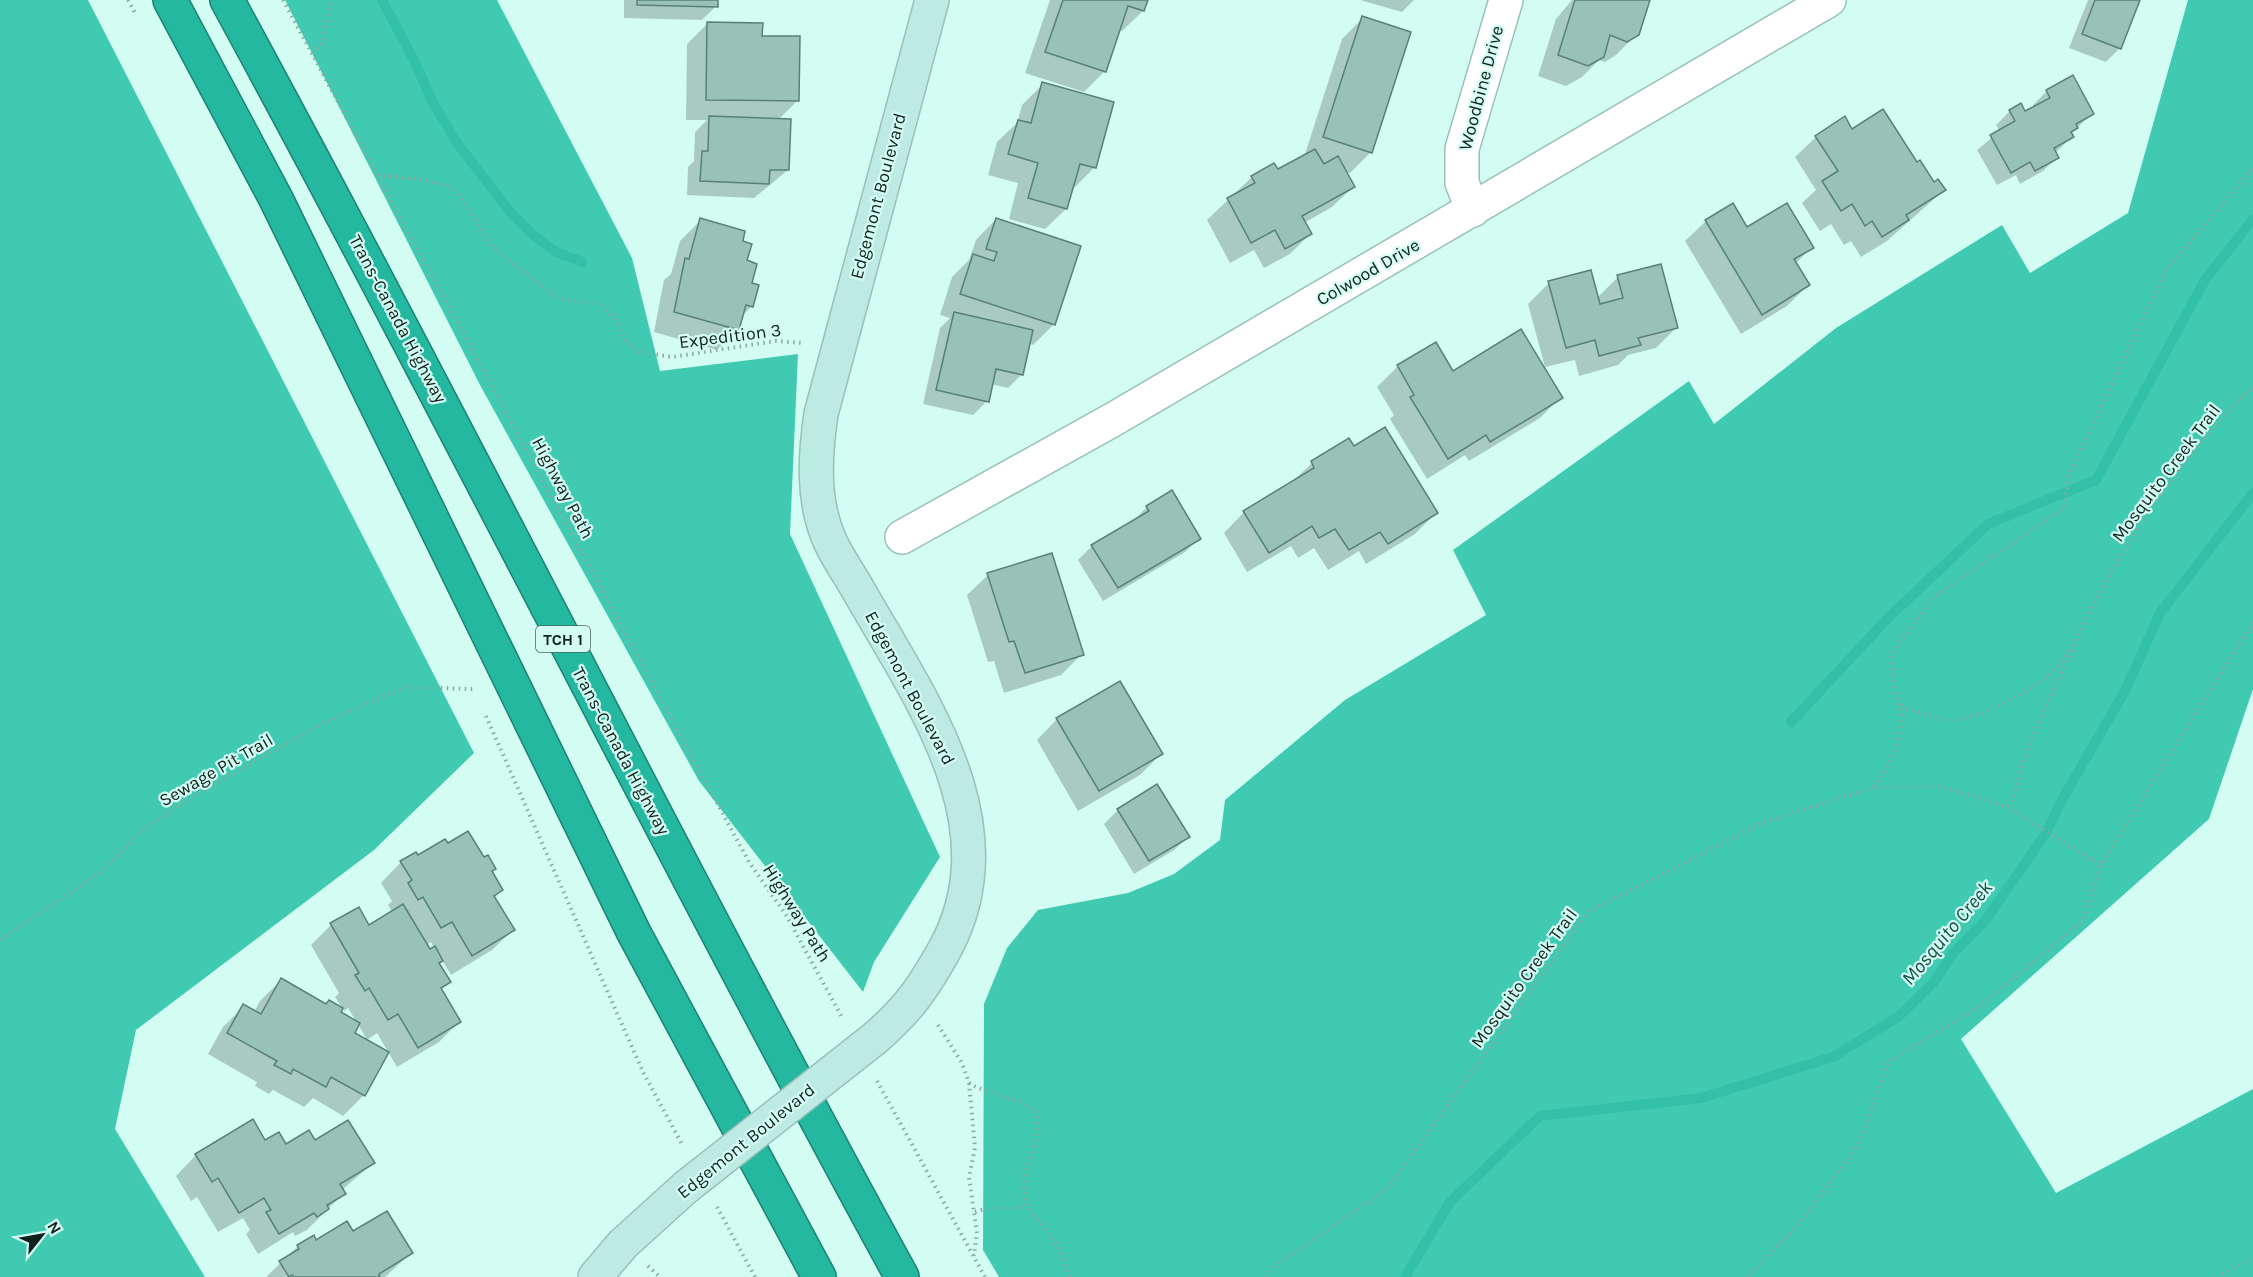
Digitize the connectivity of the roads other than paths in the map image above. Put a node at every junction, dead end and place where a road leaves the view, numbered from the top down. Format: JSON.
{"nodes":[{"id":1,"x":170,"y":0,"type":"edge"},
{"id":2,"x":227,"y":0,"type":"edge"},
{"id":3,"x":932,"y":0,"type":"edge"},
{"id":4,"x":1506,"y":0,"type":"edge"},
{"id":5,"x":1829,"y":0,"type":"edge"},
{"id":6,"x":1473,"y":210,"type":"junction"},
{"id":7,"x":902,"y":537,"type":"dead end"},
{"id":8,"x":595,"y":1277,"type":"edge"},
{"id":9,"x":819,"y":1277,"type":"edge"},
{"id":10,"x":902,"y":1277,"type":"edge"}],
"edges":[{"from":1,"to":9,"type":"highway"},
{"from":2,"to":10,"type":"highway","name":"Trans-Canada Highway","number":"TCH 1"},
{"from":3,"to":8,"type":"street","name":"Edgemont Boulevard","bridge":true},
{"from":4,"to":6,"type":"street","name":"Woodbine Drive"},
{"from":5,"to":6,"type":"street","name":"Colwood Drive"},
{"from":6,"to":7,"type":"street","name":"Colwood Drive"}]}
